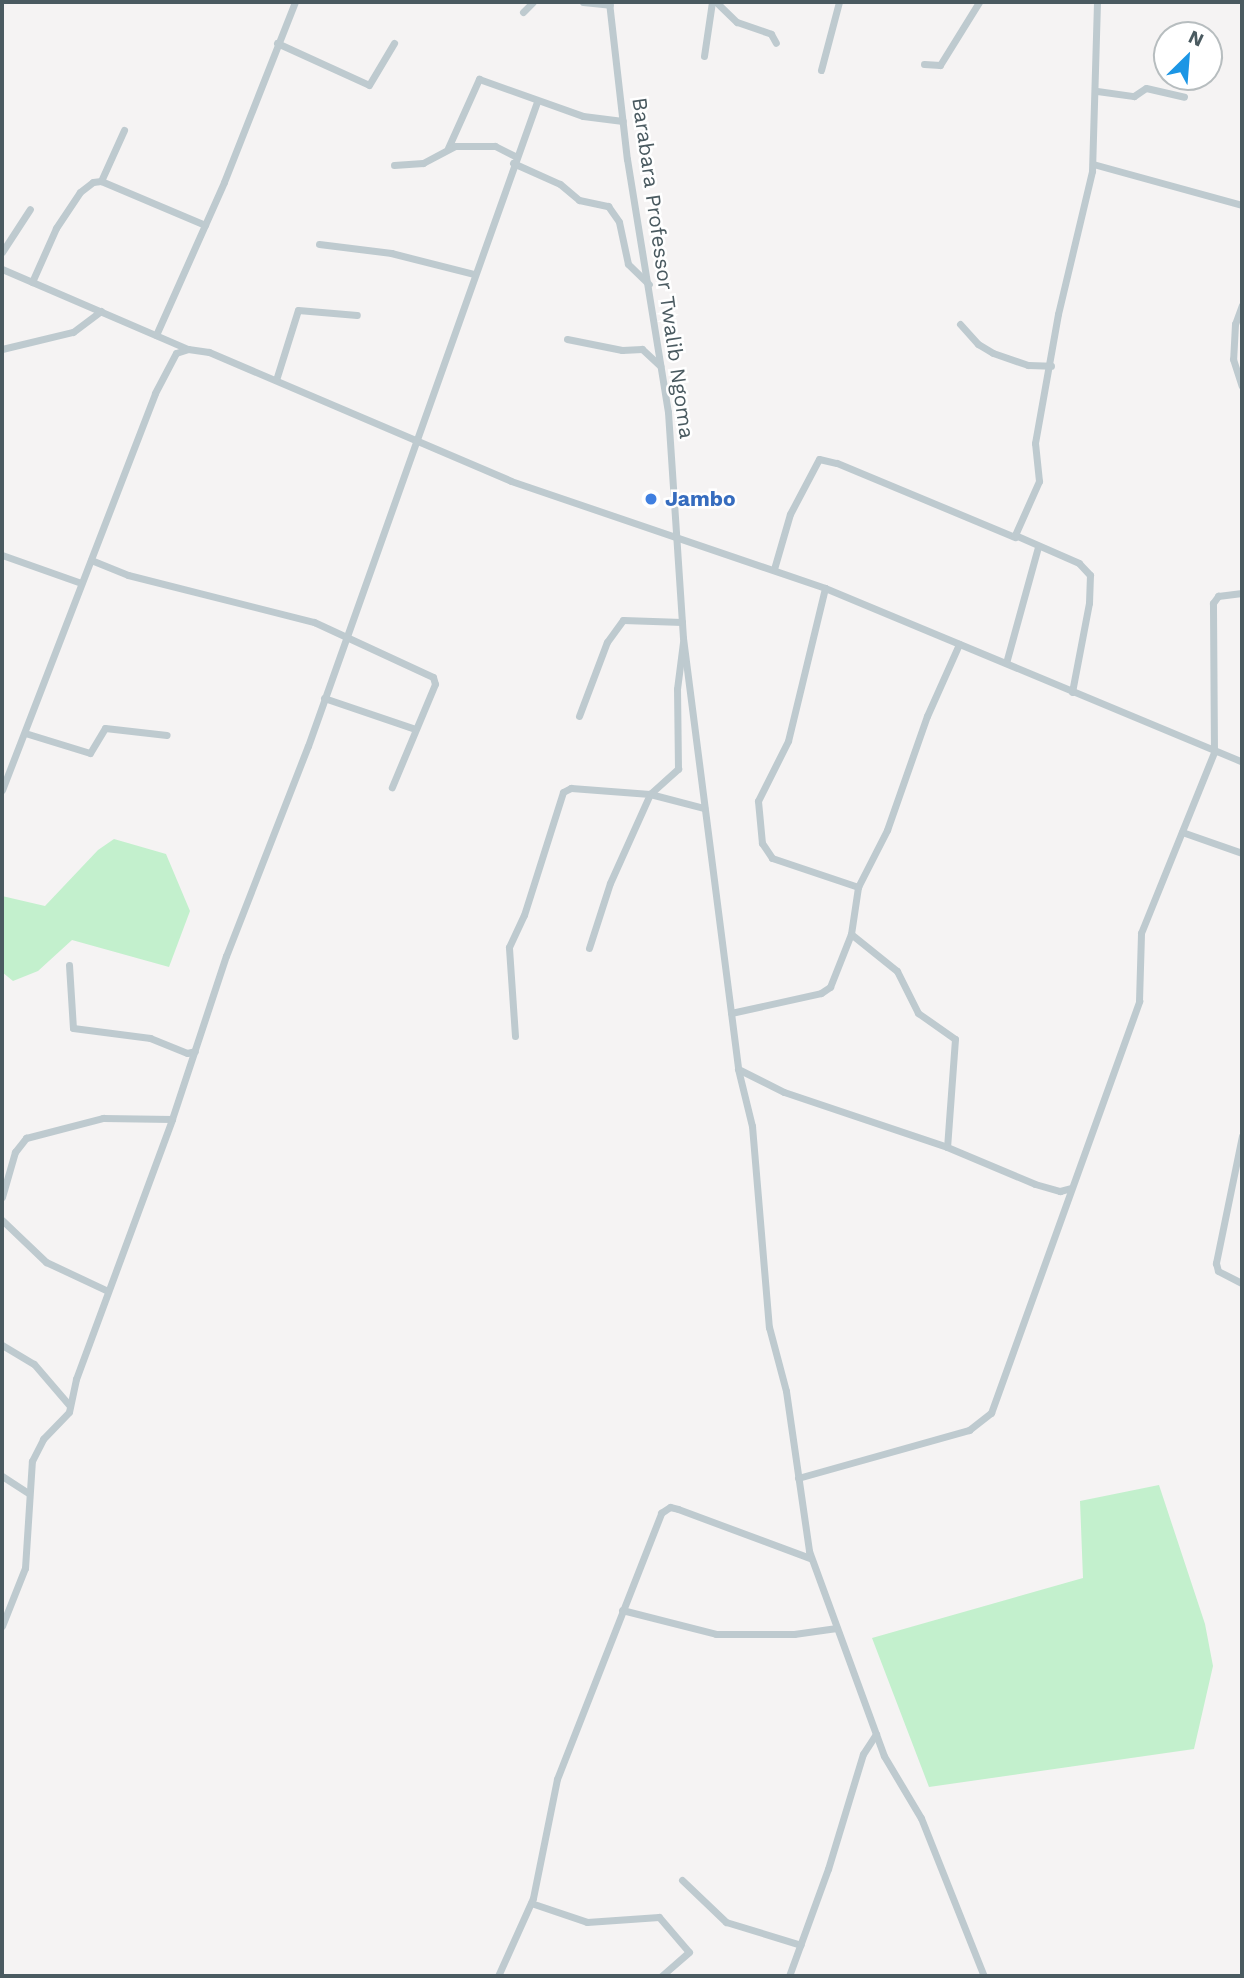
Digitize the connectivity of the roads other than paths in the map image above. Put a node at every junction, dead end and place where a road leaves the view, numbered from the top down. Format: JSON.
{"nodes":[{"id":1,"x":295,"y":2,"type":"edge"},
{"id":2,"x":533,"y":2,"type":"edge"},
{"id":3,"x":583,"y":2,"type":"edge"},
{"id":4,"x":714,"y":2,"type":"edge"},
{"id":5,"x":839,"y":2,"type":"edge"},
{"id":6,"x":979,"y":2,"type":"edge"},
{"id":7,"x":1097,"y":2,"type":"edge"},
{"id":8,"x":609,"y":3,"type":"edge"},
{"id":9,"x":523,"y":12,"type":"dead end"},
{"id":10,"x":277,"y":43,"type":"junction"},
{"id":11,"x":394,"y":43,"type":"dead end"},
{"id":12,"x":776,"y":43,"type":"dead end"},
{"id":13,"x":704,"y":56,"type":"dead end"},
{"id":14,"x":924,"y":64,"type":"dead end"},
{"id":15,"x":821,"y":70,"type":"dead end"},
{"id":16,"x":1097,"y":91,"type":"junction"},
{"id":17,"x":1184,"y":97,"type":"dead end"},
{"id":18,"x":537,"y":102,"type":"junction"},
{"id":19,"x":623,"y":121,"type":"junction"},
{"id":20,"x":124,"y":130,"type":"dead end"},
{"id":21,"x":448,"y":148,"type":"junction"},
{"id":22,"x":514,"y":159,"type":"junction"},
{"id":23,"x":1093,"y":164,"type":"junction"},
{"id":24,"x":394,"y":165,"type":"dead end"},
{"id":25,"x":101,"y":181,"type":"junction"},
{"id":26,"x":1242,"y":205,"type":"edge"},
{"id":27,"x":30,"y":209,"type":"dead end"},
{"id":28,"x":205,"y":225,"type":"junction"},
{"id":29,"x":319,"y":244,"type":"dead end"},
{"id":30,"x":2,"y":252,"type":"edge"},
{"id":31,"x":2,"y":270,"type":"edge"},
{"id":32,"x":474,"y":274,"type":"junction"},
{"id":33,"x":32,"y":282,"type":"junction"},
{"id":34,"x":649,"y":284,"type":"junction"},
{"id":35,"x":1242,"y":305,"type":"edge"},
{"id":36,"x":101,"y":312,"type":"junction"},
{"id":37,"x":357,"y":315,"type":"dead end"},
{"id":38,"x":960,"y":324,"type":"dead end"},
{"id":39,"x":156,"y":335,"type":"junction"},
{"id":40,"x":567,"y":339,"type":"dead end"},
{"id":41,"x":2,"y":349,"type":"edge"},
{"id":42,"x":188,"y":349,"type":"junction"},
{"id":43,"x":1051,"y":366,"type":"junction"},
{"id":44,"x":662,"y":369,"type":"junction"},
{"id":45,"x":276,"y":380,"type":"junction"},
{"id":46,"x":1242,"y":386,"type":"edge"},
{"id":47,"x":416,"y":441,"type":"junction"},
{"id":48,"x":1016,"y":537,"type":"junction"},
{"id":49,"x":676,"y":541,"type":"junction"},
{"id":50,"x":1038,"y":547,"type":"junction"},
{"id":51,"x":2,"y":555,"type":"edge"},
{"id":52,"x":91,"y":560,"type":"junction"},
{"id":53,"x":774,"y":569,"type":"junction"},
{"id":54,"x":81,"y":583,"type":"junction"},
{"id":55,"x":825,"y":588,"type":"junction"},
{"id":56,"x":1242,"y":593,"type":"edge"},
{"id":57,"x":682,"y":622,"type":"junction"},
{"id":58,"x":345,"y":636,"type":"junction"},
{"id":59,"x":683,"y":638,"type":"junction"},
{"id":60,"x":959,"y":644,"type":"junction"},
{"id":61,"x":1006,"y":663,"type":"junction"},
{"id":62,"x":1072,"y":692,"type":"junction"},
{"id":63,"x":324,"y":698,"type":"junction"},
{"id":64,"x":579,"y":716,"type":"dead end"},
{"id":65,"x":415,"y":729,"type":"junction"},
{"id":66,"x":25,"y":733,"type":"junction"},
{"id":67,"x":167,"y":735,"type":"dead end"},
{"id":68,"x":1214,"y":752,"type":"junction"},
{"id":69,"x":1242,"y":762,"type":"edge"},
{"id":70,"x":392,"y":787,"type":"dead end"},
{"id":71,"x":2,"y":790,"type":"edge"},
{"id":72,"x":650,"y":794,"type":"junction"},
{"id":73,"x":704,"y":808,"type":"junction"},
{"id":74,"x":1182,"y":832,"type":"junction"},
{"id":75,"x":1242,"y":853,"type":"edge"},
{"id":76,"x":858,"y":887,"type":"junction"},
{"id":77,"x":851,"y":934,"type":"junction"},
{"id":78,"x":589,"y":948,"type":"dead end"},
{"id":79,"x":69,"y":965,"type":"dead end"},
{"id":80,"x":731,"y":1013,"type":"junction"},
{"id":81,"x":515,"y":1036,"type":"dead end"},
{"id":82,"x":195,"y":1051,"type":"junction"},
{"id":83,"x":738,"y":1069,"type":"junction"},
{"id":84,"x":172,"y":1119,"type":"junction"},
{"id":85,"x":1242,"y":1136,"type":"edge"},
{"id":86,"x":947,"y":1147,"type":"junction"},
{"id":87,"x":1071,"y":1188,"type":"junction"},
{"id":88,"x":2,"y":1197,"type":"edge"},
{"id":89,"x":2,"y":1220,"type":"edge"},
{"id":90,"x":1242,"y":1283,"type":"edge"},
{"id":91,"x":108,"y":1292,"type":"junction"},
{"id":92,"x":2,"y":1345,"type":"edge"},
{"id":93,"x":70,"y":1406,"type":"junction"},
{"id":94,"x":2,"y":1476,"type":"edge"},
{"id":95,"x":797,"y":1478,"type":"junction"},
{"id":96,"x":28,"y":1493,"type":"junction"},
{"id":97,"x":810,"y":1558,"type":"junction"},
{"id":98,"x":622,"y":1610,"type":"junction"},
{"id":99,"x":2,"y":1624,"type":"edge"},
{"id":100,"x":837,"y":1628,"type":"junction"},
{"id":101,"x":876,"y":1734,"type":"junction"},
{"id":102,"x":682,"y":1880,"type":"dead end"},
{"id":103,"x":531,"y":1903,"type":"junction"},
{"id":104,"x":800,"y":1945,"type":"junction"},
{"id":105,"x":498,"y":1976,"type":"edge"},
{"id":106,"x":661,"y":1976,"type":"edge"},
{"id":107,"x":789,"y":1976,"type":"edge"},
{"id":108,"x":984,"y":1976,"type":"edge"}],
"edges":[{"from":1,"to":10,"type":"street"},
{"from":2,"to":9,"type":"street"},
{"from":3,"to":8,"type":"street"},
{"from":4,"to":12,"type":"street"},
{"from":4,"to":13,"type":"street"},
{"from":5,"to":15,"type":"street"},
{"from":6,"to":14,"type":"street"},
{"from":7,"to":16,"type":"street"},
{"from":8,"to":19,"type":"street","name":"Barabara Professor Twalib Ngoma"},
{"from":10,"to":11,"type":"street"},
{"from":10,"to":28,"type":"street"},
{"from":16,"to":17,"type":"street"},
{"from":16,"to":23,"type":"street"},
{"from":18,"to":19,"type":"street"},
{"from":18,"to":21,"type":"street"},
{"from":18,"to":22,"type":"street"},
{"from":19,"to":34,"type":"street","name":"Barabara Professor Twalib Ngoma"},
{"from":20,"to":25,"type":"street"},
{"from":21,"to":22,"type":"street"},
{"from":21,"to":24,"type":"street"},
{"from":22,"to":32,"type":"street"},
{"from":22,"to":34,"type":"street"},
{"from":23,"to":26,"type":"street"},
{"from":23,"to":43,"type":"street"},
{"from":25,"to":28,"type":"street"},
{"from":25,"to":33,"type":"street"},
{"from":27,"to":30,"type":"street"},
{"from":28,"to":39,"type":"street"},
{"from":29,"to":32,"type":"street"},
{"from":31,"to":33,"type":"street"},
{"from":32,"to":47,"type":"street"},
{"from":33,"to":36,"type":"street"},
{"from":34,"to":44,"type":"street","name":"Barabara Professor Twalib Ngoma"},
{"from":35,"to":46,"type":"street"},
{"from":36,"to":39,"type":"street"},
{"from":36,"to":41,"type":"street"},
{"from":37,"to":45,"type":"street"},
{"from":38,"to":43,"type":"street"},
{"from":39,"to":42,"type":"street"},
{"from":40,"to":44,"type":"street"},
{"from":42,"to":45,"type":"street"},
{"from":42,"to":52,"type":"street"},
{"from":43,"to":48,"type":"street"},
{"from":44,"to":49,"type":"street","name":"Barabara Professor Twalib Ngoma"},
{"from":45,"to":47,"type":"street"},
{"from":47,"to":49,"type":"street"},
{"from":47,"to":58,"type":"street"},
{"from":48,"to":50,"type":"street"},
{"from":48,"to":53,"type":"street"},
{"from":49,"to":53,"type":"street"},
{"from":49,"to":57,"type":"street","name":"Barabara Professor Twalib Ngoma"},
{"from":50,"to":61,"type":"street"},
{"from":50,"to":62,"type":"street"},
{"from":51,"to":54,"type":"street"},
{"from":52,"to":54,"type":"street"},
{"from":52,"to":58,"type":"street"},
{"from":53,"to":55,"type":"street"},
{"from":54,"to":66,"type":"street"},
{"from":55,"to":60,"type":"street"},
{"from":55,"to":76,"type":"street"},
{"from":56,"to":68,"type":"street"},
{"from":57,"to":59,"type":"street","name":"Barabara Professor Twalib Ngoma"},
{"from":57,"to":64,"type":"street"},
{"from":58,"to":63,"type":"street"},
{"from":58,"to":65,"type":"street"},
{"from":59,"to":72,"type":"street"},
{"from":59,"to":73,"type":"street"},
{"from":60,"to":61,"type":"street"},
{"from":60,"to":76,"type":"street"},
{"from":61,"to":62,"type":"street"},
{"from":62,"to":68,"type":"street"},
{"from":63,"to":65,"type":"street"},
{"from":63,"to":82,"type":"street"},
{"from":65,"to":70,"type":"street"},
{"from":66,"to":67,"type":"street"},
{"from":66,"to":71,"type":"street"},
{"from":68,"to":69,"type":"street"},
{"from":68,"to":74,"type":"street"},
{"from":72,"to":73,"type":"street"},
{"from":72,"to":78,"type":"street"},
{"from":72,"to":81,"type":"street"},
{"from":73,"to":80,"type":"street"},
{"from":74,"to":75,"type":"street"},
{"from":74,"to":87,"type":"street"},
{"from":76,"to":77,"type":"street"},
{"from":77,"to":80,"type":"street"},
{"from":77,"to":86,"type":"street"},
{"from":79,"to":82,"type":"street"},
{"from":80,"to":83,"type":"street"},
{"from":82,"to":84,"type":"street"},
{"from":83,"to":86,"type":"street"},
{"from":83,"to":95,"type":"street"},
{"from":84,"to":88,"type":"street"},
{"from":84,"to":91,"type":"street"},
{"from":85,"to":90,"type":"street"},
{"from":86,"to":87,"type":"street"},
{"from":87,"to":95,"type":"street"},
{"from":89,"to":91,"type":"street"},
{"from":91,"to":93,"type":"street"},
{"from":92,"to":93,"type":"street"},
{"from":93,"to":96,"type":"street"},
{"from":94,"to":96,"type":"street"},
{"from":95,"to":97,"type":"street"},
{"from":96,"to":99,"type":"street"},
{"from":97,"to":98,"type":"street"},
{"from":97,"to":100,"type":"street"},
{"from":98,"to":100,"type":"street"},
{"from":98,"to":103,"type":"street"},
{"from":100,"to":101,"type":"street"},
{"from":101,"to":104,"type":"street"},
{"from":101,"to":108,"type":"street"},
{"from":102,"to":104,"type":"street"},
{"from":103,"to":105,"type":"street"},
{"from":103,"to":106,"type":"street"},
{"from":104,"to":107,"type":"street"}]}
